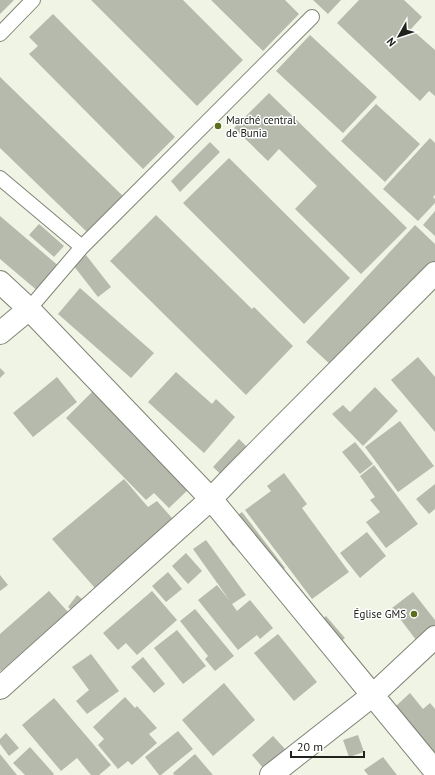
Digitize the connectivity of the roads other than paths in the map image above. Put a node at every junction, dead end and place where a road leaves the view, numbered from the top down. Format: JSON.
{"nodes":[{"id":1,"x":33,"y":0,"type":"edge"},
{"id":2,"x":312,"y":17,"type":"dead end"},
{"id":3,"x":0,"y":34,"type":"edge"},
{"id":4,"x":0,"y":178,"type":"edge"},
{"id":5,"x":82,"y":247,"type":"junction"},
{"id":6,"x":435,"y":273,"type":"edge"},
{"id":7,"x":0,"y":282,"type":"edge"},
{"id":8,"x":29,"y":309,"type":"junction"},
{"id":9,"x":0,"y":333,"type":"edge"},
{"id":10,"x":212,"y":499,"type":"junction"},
{"id":11,"x":435,"y":637,"type":"edge"},
{"id":12,"x":0,"y":688,"type":"edge"},
{"id":13,"x":373,"y":695,"type":"junction"},
{"id":14,"x":435,"y":771,"type":"edge"},
{"id":15,"x":271,"y":775,"type":"edge"}],
"edges":[{"from":1,"to":3,"type":"lane"},
{"from":2,"to":5,"type":"lane"},
{"from":4,"to":5,"type":"lane"},
{"from":5,"to":8,"type":"lane"},
{"from":6,"to":10,"type":"street"},
{"from":7,"to":8,"type":"street"},
{"from":8,"to":9,"type":"street"},
{"from":8,"to":10,"type":"street"},
{"from":10,"to":12,"type":"street"},
{"from":10,"to":13,"type":"street"},
{"from":11,"to":13,"type":"street"},
{"from":13,"to":14,"type":"street"},
{"from":13,"to":15,"type":"street"}]}
